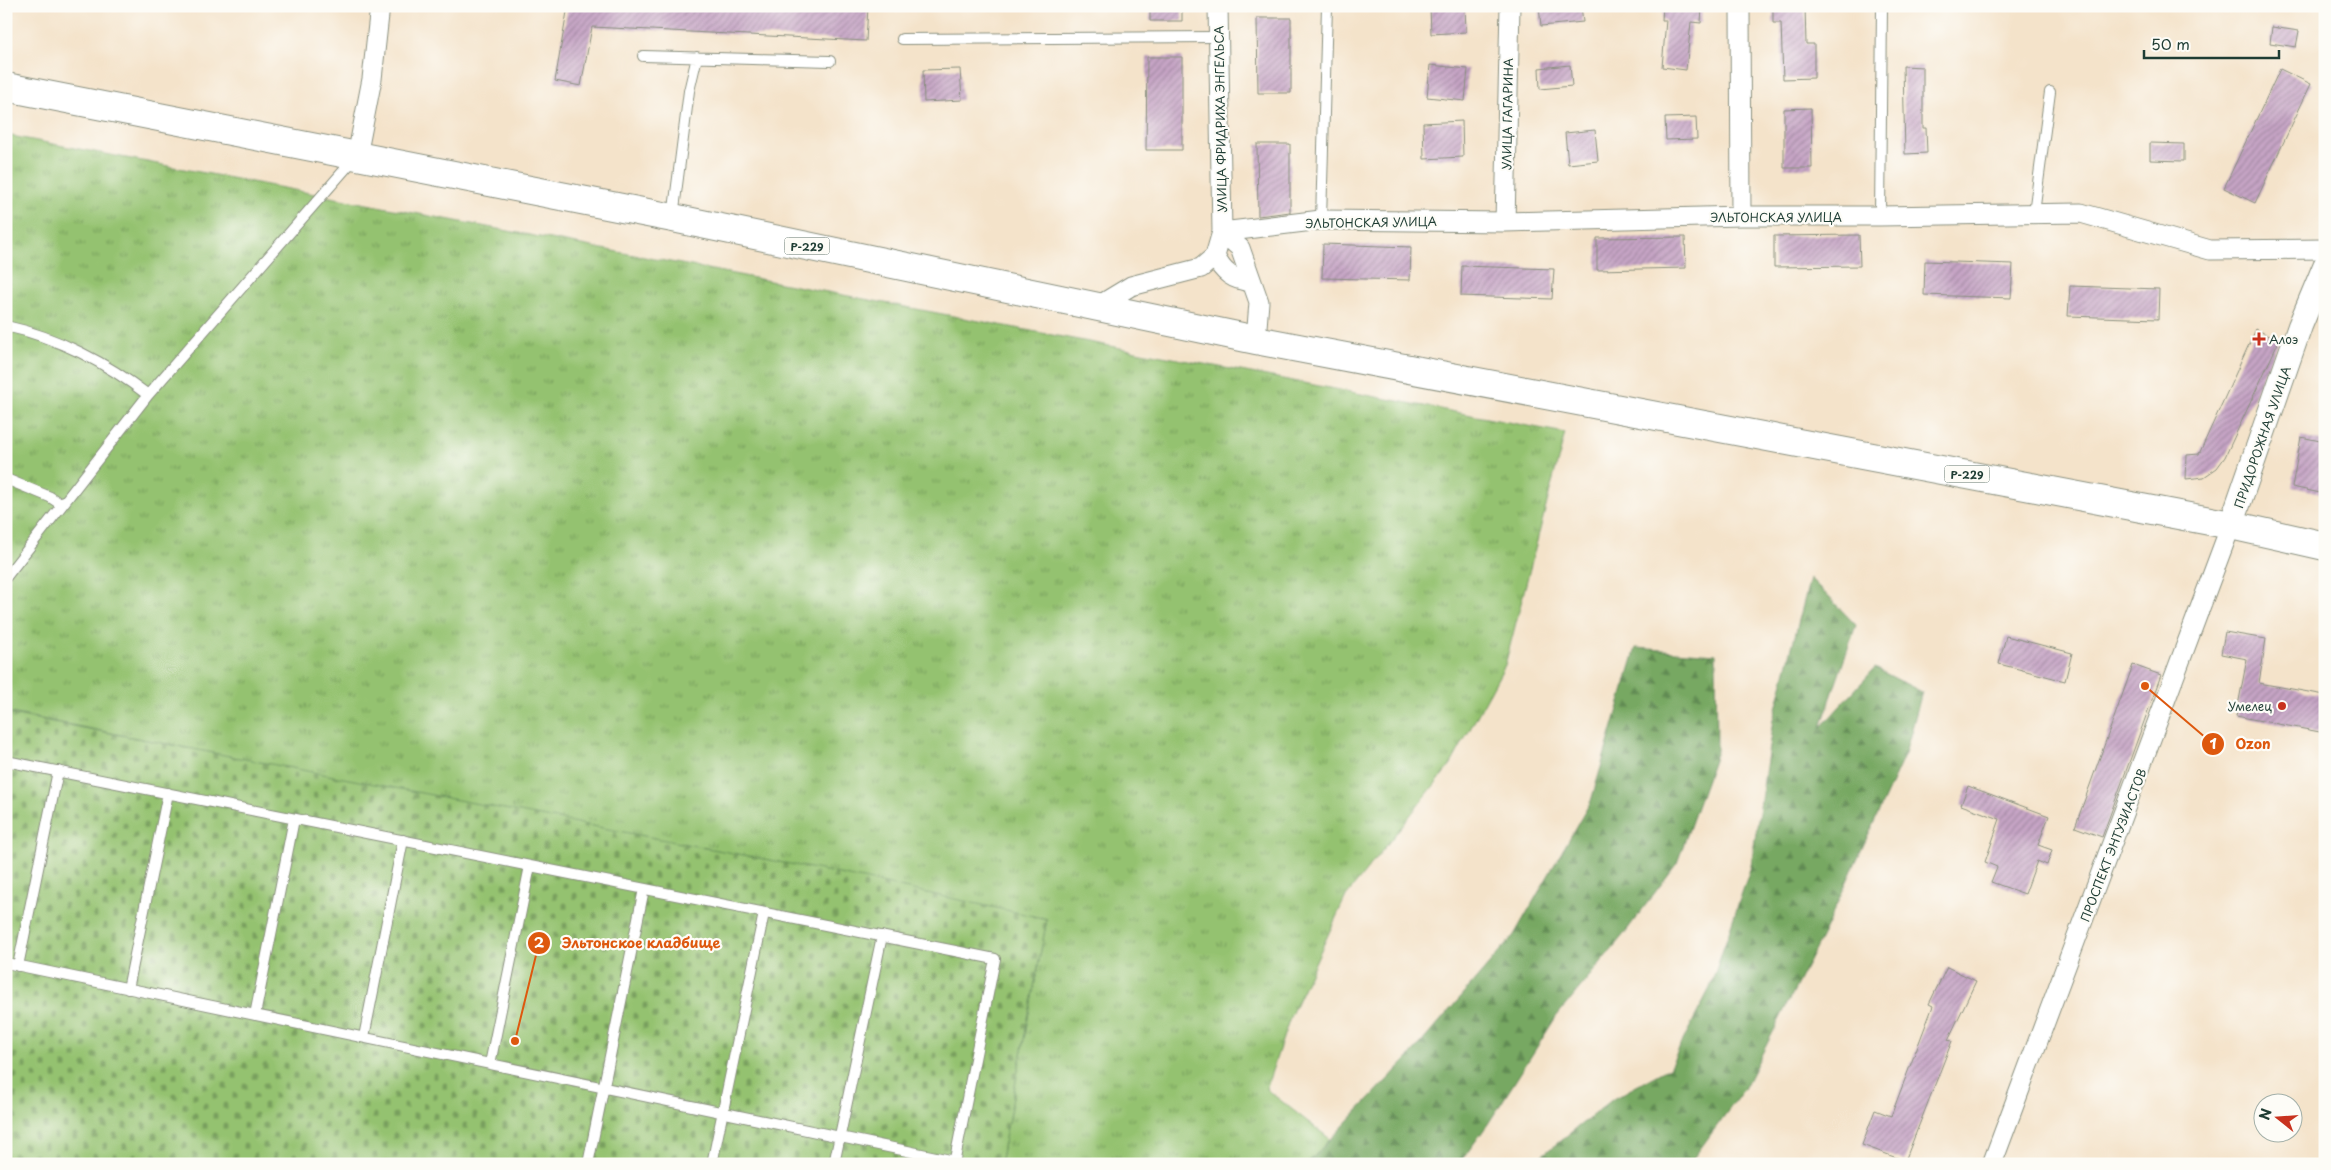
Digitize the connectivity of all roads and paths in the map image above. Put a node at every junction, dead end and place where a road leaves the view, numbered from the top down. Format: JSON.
{"nodes":[{"id":1,"x":380,"y":6,"type":"edge"},
{"id":2,"x":1218,"y":6,"type":"edge"},
{"id":3,"x":1327,"y":6,"type":"edge"},
{"id":4,"x":1510,"y":6,"type":"edge"},
{"id":5,"x":1740,"y":6,"type":"edge"},
{"id":6,"x":1882,"y":6,"type":"edge"},
{"id":7,"x":1218,"y":37,"type":"junction"},
{"id":8,"x":902,"y":39,"type":"dead end"},
{"id":9,"x":643,"y":56,"type":"dead end"},
{"id":10,"x":697,"y":57,"type":"junction"},
{"id":11,"x":830,"y":61,"type":"dead end"},
{"id":12,"x":6,"y":87,"type":"edge"},
{"id":13,"x":2050,"y":92,"type":"dead end"},
{"id":14,"x":357,"y":156,"type":"junction"},
{"id":15,"x":2034,"y":214,"type":"junction"},
{"id":16,"x":1741,"y":216,"type":"junction"},
{"id":17,"x":1880,"y":216,"type":"junction"},
{"id":18,"x":673,"y":218,"type":"junction"},
{"id":19,"x":1321,"y":220,"type":"junction"},
{"id":20,"x":1505,"y":222,"type":"junction"},
{"id":21,"x":1222,"y":232,"type":"junction"},
{"id":22,"x":2325,"y":249,"type":"edge"},
{"id":23,"x":1215,"y":256,"type":"junction"},
{"id":24,"x":2325,"y":266,"type":"edge"},
{"id":25,"x":1252,"y":282,"type":"junction"},
{"id":26,"x":1098,"y":306,"type":"junction"},
{"id":27,"x":6,"y":326,"type":"edge"},
{"id":28,"x":1256,"y":340,"type":"junction"},
{"id":29,"x":148,"y":395,"type":"junction"},
{"id":30,"x":6,"y":479,"type":"edge"},
{"id":31,"x":62,"y":505,"type":"junction"},
{"id":32,"x":2231,"y":525,"type":"junction"},
{"id":33,"x":2325,"y":546,"type":"edge"},
{"id":34,"x":6,"y":577,"type":"edge"},
{"id":35,"x":6,"y":761,"type":"edge"},
{"id":36,"x":58,"y":771,"type":"junction"},
{"id":37,"x":168,"y":793,"type":"junction"},
{"id":38,"x":294,"y":818,"type":"junction"},
{"id":39,"x":403,"y":840,"type":"junction"},
{"id":40,"x":530,"y":866,"type":"junction"},
{"id":41,"x":644,"y":889,"type":"junction"},
{"id":42,"x":764,"y":913,"type":"junction"},
{"id":43,"x":882,"y":936,"type":"junction"},
{"id":44,"x":6,"y":963,"type":"edge"},
{"id":45,"x":18,"y":966,"type":"junction"},
{"id":46,"x":128,"y":989,"type":"junction"},
{"id":47,"x":255,"y":1015,"type":"junction"},
{"id":48,"x":364,"y":1037,"type":"junction"},
{"id":49,"x":490,"y":1064,"type":"junction"},
{"id":50,"x":604,"y":1087,"type":"junction"},
{"id":51,"x":723,"y":1111,"type":"junction"},
{"id":52,"x":840,"y":1136,"type":"junction"},
{"id":53,"x":954,"y":1162,"type":"edge"},
{"id":54,"x":588,"y":1164,"type":"edge"},
{"id":55,"x":712,"y":1164,"type":"edge"},
{"id":56,"x":834,"y":1164,"type":"edge"},
{"id":57,"x":1992,"y":1164,"type":"edge"}],
"edges":[{"from":1,"to":14,"type":"street"},
{"from":2,"to":7,"type":"street","name":"УЛИЦА ФРИДРИХА ЭНГЕЛЬСА"},
{"from":3,"to":19,"type":"lane"},
{"from":4,"to":20,"type":"street","name":"УЛИЦА ГАГАРИНА"},
{"from":5,"to":16,"type":"street"},
{"from":6,"to":17,"type":"lane"},
{"from":7,"to":8,"type":"lane"},
{"from":7,"to":21,"type":"street","name":"УЛИЦА ФРИДРИХА ЭНГЕЛЬСА"},
{"from":9,"to":10,"type":"lane"},
{"from":10,"to":11,"type":"lane"},
{"from":10,"to":18,"type":"lane"},
{"from":12,"to":14,"type":"main road","number":"Р-229"},
{"from":13,"to":15,"type":"lane"},
{"from":14,"to":18,"type":"main road","number":"Р-229"},
{"from":14,"to":29,"type":"lane"},
{"from":15,"to":17,"type":"street","name":"ЭЛЬТОНСКАЯ УЛИЦА"},
{"from":15,"to":22,"type":"street","name":"ЭЛЬТОНСКАЯ УЛИЦА"},
{"from":16,"to":17,"type":"street","name":"ЭЛЬТОНСКАЯ УЛИЦА"},
{"from":16,"to":20,"type":"street","name":"ЭЛЬТОНСКАЯ УЛИЦА"},
{"from":18,"to":26,"type":"main road","number":"Р-229"},
{"from":19,"to":20,"type":"street","name":"ЭЛЬТОНСКАЯ УЛИЦА"},
{"from":19,"to":21,"type":"street","name":"ЭЛЬТОНСКАЯ УЛИЦА"},
{"from":21,"to":23,"type":"street","name":"УЛИЦА ФРИДРИХА ЭНГЕЛЬСА"},
{"from":21,"to":25,"type":"street"},
{"from":23,"to":25,"type":"street"},
{"from":23,"to":26,"type":"street"},
{"from":24,"to":32,"type":"street","name":"ПРИДОРОЖНАЯ УЛИЦА"},
{"from":25,"to":28,"type":"street"},
{"from":26,"to":28,"type":"main road","number":"Р-229"},
{"from":27,"to":29,"type":"lane"},
{"from":28,"to":32,"type":"main road","number":"Р-229"},
{"from":29,"to":31,"type":"lane"},
{"from":30,"to":31,"type":"lane"},
{"from":31,"to":34,"type":"lane"},
{"from":32,"to":33,"type":"main road","number":"Р-229"},
{"from":32,"to":57,"type":"street","name":"ПРОСПЕКТ ЭНТУЗИАСТОВ"},
{"from":35,"to":36,"type":"lane"},
{"from":36,"to":37,"type":"lane"},
{"from":36,"to":45,"type":"lane"},
{"from":37,"to":38,"type":"lane"},
{"from":37,"to":46,"type":"lane"},
{"from":38,"to":39,"type":"lane"},
{"from":38,"to":47,"type":"lane"},
{"from":39,"to":40,"type":"lane"},
{"from":39,"to":48,"type":"lane"},
{"from":40,"to":41,"type":"lane"},
{"from":40,"to":49,"type":"lane"},
{"from":41,"to":42,"type":"lane"},
{"from":41,"to":50,"type":"lane"},
{"from":42,"to":43,"type":"lane"},
{"from":42,"to":51,"type":"lane"},
{"from":43,"to":52,"type":"lane"},
{"from":43,"to":53,"type":"lane"},
{"from":44,"to":45,"type":"lane"},
{"from":45,"to":46,"type":"lane"},
{"from":46,"to":47,"type":"lane"},
{"from":47,"to":48,"type":"lane"},
{"from":48,"to":49,"type":"lane"},
{"from":49,"to":50,"type":"lane"},
{"from":50,"to":51,"type":"lane"},
{"from":50,"to":54,"type":"lane"},
{"from":51,"to":52,"type":"lane"},
{"from":51,"to":55,"type":"lane"},
{"from":52,"to":53,"type":"lane"},
{"from":52,"to":56,"type":"lane"}]}
